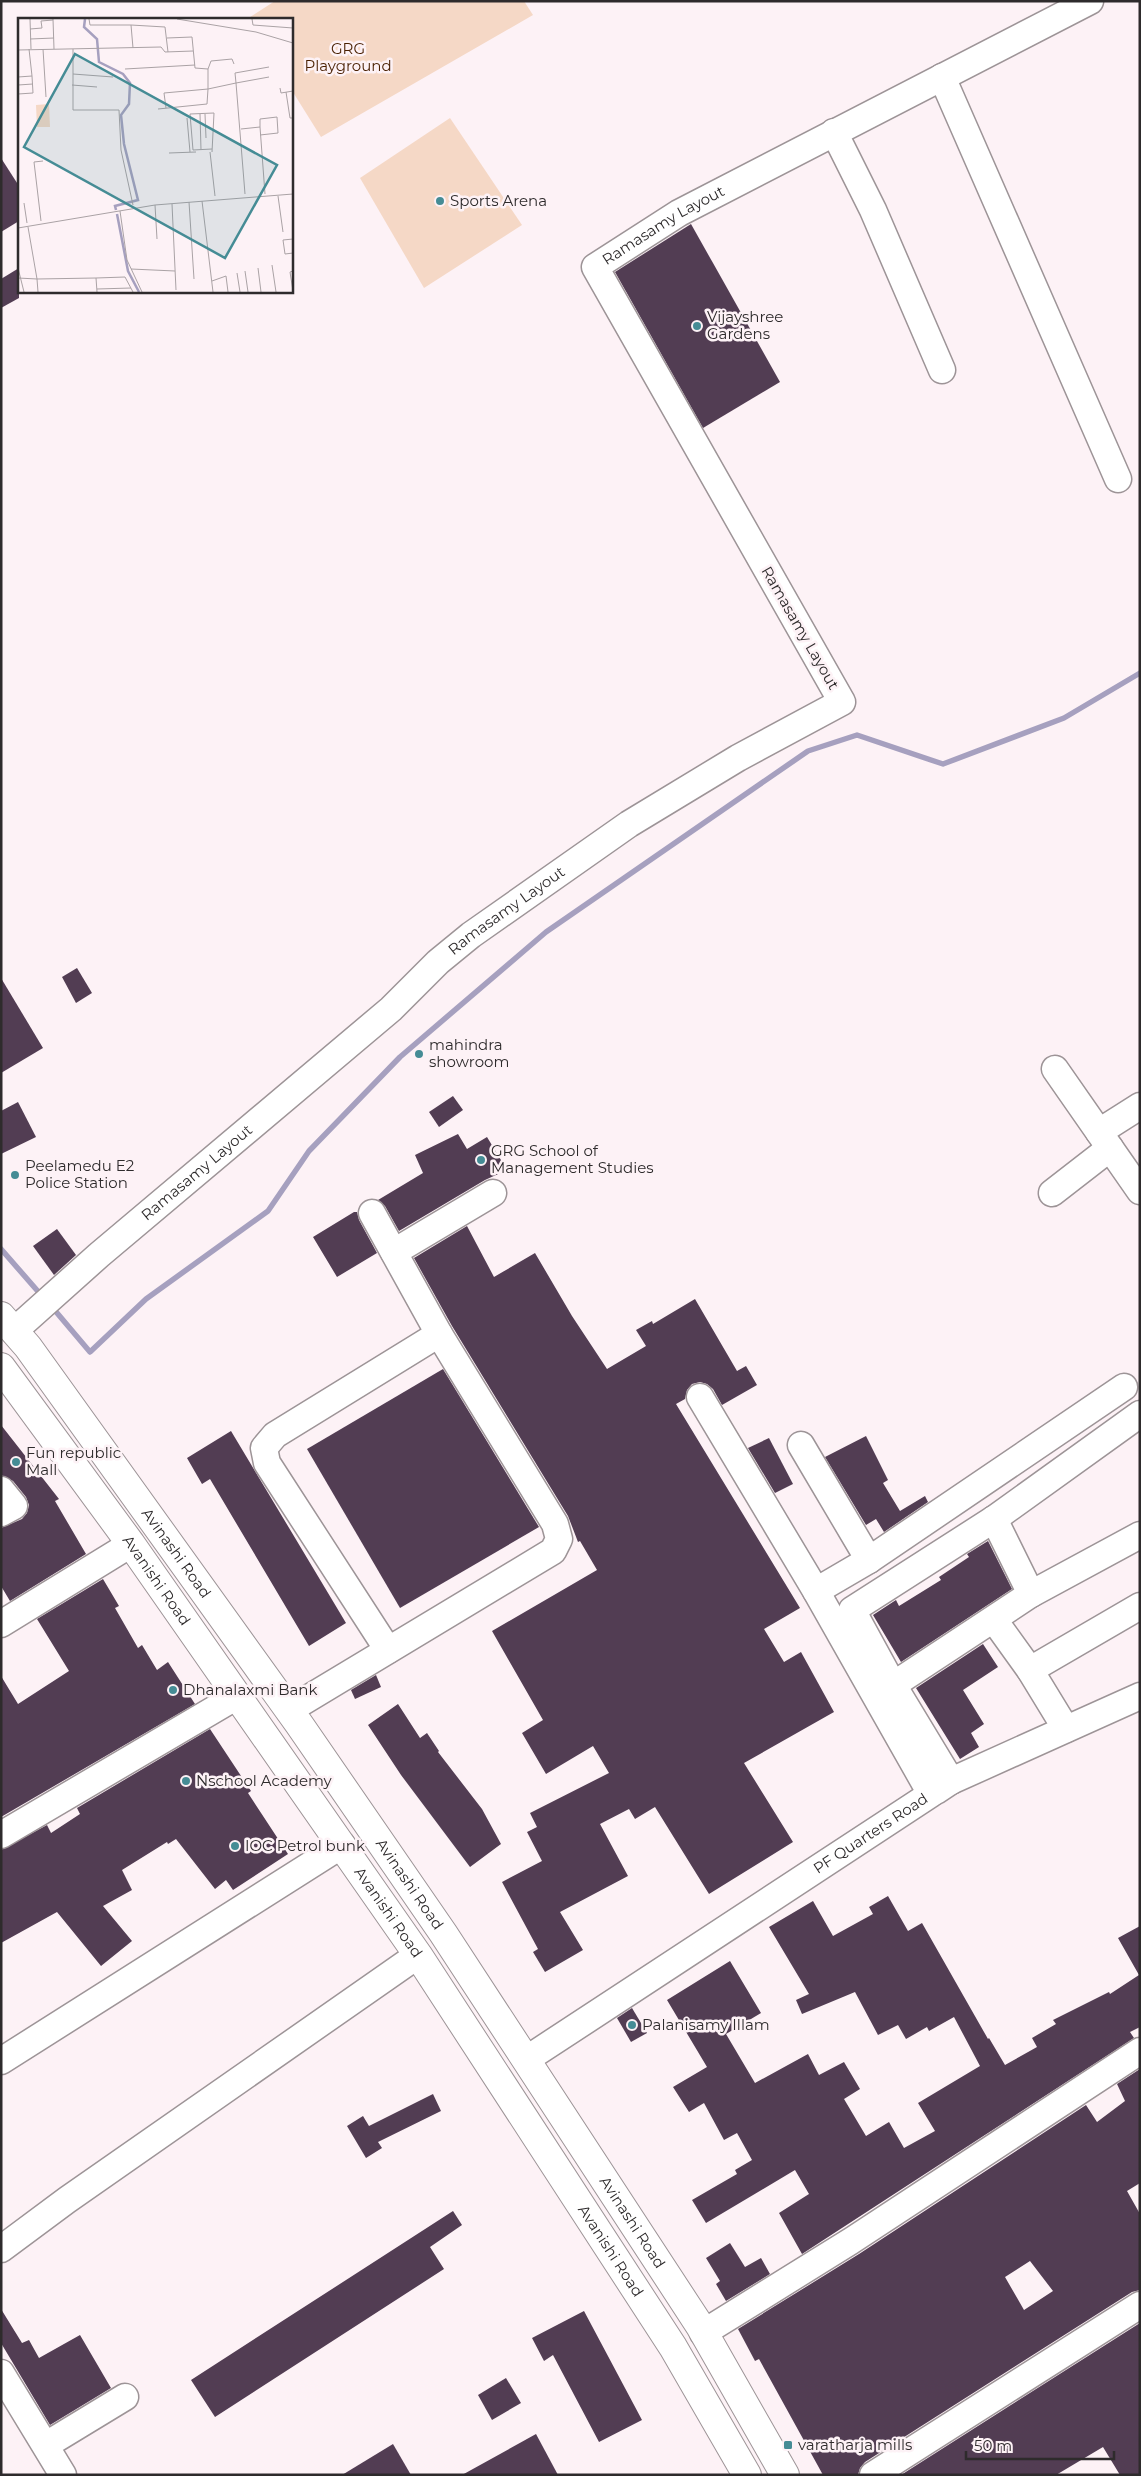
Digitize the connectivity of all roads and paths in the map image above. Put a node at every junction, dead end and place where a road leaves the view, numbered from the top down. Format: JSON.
{"nodes":[{"id":1,"x":1090,"y":1,"type":"edge"},
{"id":2,"x":942,"y":77,"type":"junction"},
{"id":3,"x":834,"y":132,"type":"junction"},
{"id":4,"x":942,"y":370,"type":"dead end"},
{"id":5,"x":1118,"y":479,"type":"dead end"},
{"id":6,"x":1055,"y":1069,"type":"dead end"},
{"id":7,"x":1140,"y":1106,"type":"edge"},
{"id":8,"x":1105,"y":1140,"type":"junction"},
{"id":9,"x":1140,"y":1191,"type":"edge"},
{"id":10,"x":493,"y":1193,"type":"dead end"},
{"id":11,"x":1052,"y":1193,"type":"dead end"},
{"id":12,"x":372,"y":1213,"type":"dead end"},
{"id":13,"x":394,"y":1252,"type":"junction"},
{"id":14,"x":8,"y":1324,"type":"edge"},
{"id":15,"x":439,"y":1334,"type":"junction"},
{"id":16,"x":1,"y":1367,"type":"edge"},
{"id":17,"x":1124,"y":1387,"type":"dead end"},
{"id":18,"x":700,"y":1398,"type":"dead end"},
{"id":19,"x":1140,"y":1414,"type":"edge"},
{"id":20,"x":802,"y":1445,"type":"dead end"},
{"id":21,"x":1,"y":1490,"type":"edge"},
{"id":22,"x":1,"y":1513,"type":"edge"},
{"id":23,"x":994,"y":1519,"type":"junction"},
{"id":24,"x":1140,"y":1535,"type":"edge"},
{"id":25,"x":130,"y":1544,"type":"junction"},
{"id":26,"x":868,"y":1560,"type":"junction"},
{"id":27,"x":816,"y":1591,"type":"junction"},
{"id":28,"x":1031,"y":1594,"type":"junction"},
{"id":29,"x":1140,"y":1606,"type":"edge"},
{"id":30,"x":994,"y":1620,"type":"junction"},
{"id":31,"x":1,"y":1624,"type":"edge"},
{"id":32,"x":388,"y":1650,"type":"junction"},
{"id":33,"x":1030,"y":1670,"type":"junction"},
{"id":34,"x":893,"y":1685,"type":"junction"},
{"id":35,"x":237,"y":1696,"type":"junction"},
{"id":36,"x":1140,"y":1696,"type":"edge"},
{"id":37,"x":289,"y":1710,"type":"junction"},
{"id":38,"x":1066,"y":1729,"type":"junction"},
{"id":39,"x":941,"y":1788,"type":"junction"},
{"id":40,"x":1,"y":1835,"type":"edge"},
{"id":41,"x":342,"y":1845,"type":"junction"},
{"id":42,"x":418,"y":1955,"type":"junction"},
{"id":43,"x":1140,"y":2051,"type":"edge"},
{"id":44,"x":527,"y":2059,"type":"junction"},
{"id":45,"x":1,"y":2061,"type":"edge"},
{"id":46,"x":1,"y":2249,"type":"edge"},
{"id":47,"x":1140,"y":2305,"type":"edge"},
{"id":48,"x":703,"y":2333,"type":"junction"},
{"id":49,"x":1,"y":2373,"type":"edge"},
{"id":50,"x":125,"y":2397,"type":"dead end"},
{"id":51,"x":46,"y":2445,"type":"junction"},
{"id":52,"x":63,"y":2475,"type":"edge"},
{"id":53,"x":747,"y":2475,"type":"edge"},
{"id":54,"x":785,"y":2475,"type":"edge"},
{"id":55,"x":873,"y":2475,"type":"edge"}],
"edges":[{"from":1,"to":2,"type":"street","name":"Ramasamy Layout"},
{"from":2,"to":3,"type":"street","name":"Ramasamy Layout"},
{"from":2,"to":5,"type":"street"},
{"from":3,"to":4,"type":"street"},
{"from":3,"to":14,"type":"street","name":"Ramasamy Layout"},
{"from":6,"to":8,"type":"street"},
{"from":7,"to":8,"type":"street"},
{"from":8,"to":9,"type":"street"},
{"from":8,"to":11,"type":"street"},
{"from":10,"to":13,"type":"street"},
{"from":12,"to":13,"type":"street"},
{"from":13,"to":15,"type":"street"},
{"from":14,"to":37,"type":"main road","name":"Avinashi Road"},
{"from":15,"to":32,"type":"street"},
{"from":15,"to":32,"type":"street"},
{"from":16,"to":25,"type":"main road","name":"Avanishi Road"},
{"from":17,"to":26,"type":"street"},
{"from":18,"to":27,"type":"street","name":"PF Quarters Road"},
{"from":19,"to":23,"type":"street"},
{"from":20,"to":26,"type":"street"},
{"from":21,"to":22,"type":"street"},
{"from":23,"to":28,"type":"street"},
{"from":23,"to":34,"type":"street"},
{"from":24,"to":28,"type":"street"},
{"from":25,"to":31,"type":"street"},
{"from":25,"to":35,"type":"main road","name":"Avanishi Road"},
{"from":26,"to":27,"type":"street"},
{"from":27,"to":39,"type":"street","name":"PF Quarters Road"},
{"from":28,"to":30,"type":"street"},
{"from":29,"to":33,"type":"street"},
{"from":30,"to":33,"type":"street"},
{"from":30,"to":34,"type":"street"},
{"from":32,"to":37,"type":"street"},
{"from":33,"to":38,"type":"street"},
{"from":34,"to":39,"type":"street"},
{"from":35,"to":40,"type":"street"},
{"from":35,"to":41,"type":"main road","name":"Avanishi Road"},
{"from":36,"to":38,"type":"street"},
{"from":37,"to":44,"type":"main road","name":"Avinashi Road"},
{"from":38,"to":39,"type":"street"},
{"from":39,"to":44,"type":"street","name":"PF Quarters Road"},
{"from":41,"to":42,"type":"main road","name":"Avanishi Road"},
{"from":41,"to":45,"type":"street"},
{"from":42,"to":46,"type":"street"},
{"from":42,"to":53,"type":"main road","name":"Avanishi Road"},
{"from":43,"to":48,"type":"street"},
{"from":44,"to":48,"type":"main road","name":"Avinashi Road"},
{"from":47,"to":55,"type":"street"},
{"from":48,"to":54,"type":"main road","name":"Avinashi Road"},
{"from":49,"to":51,"type":"street"},
{"from":50,"to":51,"type":"street"},
{"from":51,"to":52,"type":"street"}]}
